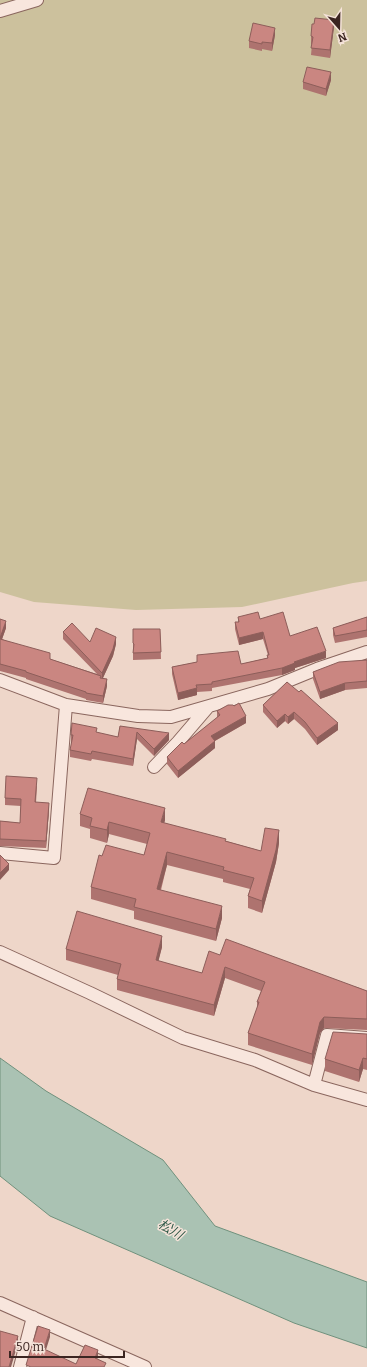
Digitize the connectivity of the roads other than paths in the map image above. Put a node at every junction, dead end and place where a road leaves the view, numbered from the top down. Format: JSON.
{"nodes":[{"id":1,"x":37,"y":0,"type":"edge"},
{"id":2,"x":0,"y":11,"type":"edge"},
{"id":3,"x":367,"y":652,"type":"edge"},
{"id":4,"x":0,"y":680,"type":"edge"},
{"id":5,"x":66,"y":705,"type":"junction"},
{"id":6,"x":208,"y":707,"type":"junction"},
{"id":7,"x":154,"y":767,"type":"dead end"},
{"id":8,"x":0,"y":853,"type":"edge"},
{"id":9,"x":0,"y":952,"type":"edge"},
{"id":10,"x":367,"y":1038,"type":"edge"},
{"id":11,"x":314,"y":1084,"type":"junction"},
{"id":12,"x":367,"y":1100,"type":"edge"},
{"id":13,"x":0,"y":1303,"type":"edge"},
{"id":14,"x":33,"y":1317,"type":"junction"},
{"id":15,"x":20,"y":1367,"type":"edge"},
{"id":16,"x":145,"y":1367,"type":"edge"}],
"edges":[{"from":1,"to":2,"type":"street"},
{"from":3,"to":6,"type":"street"},
{"from":4,"to":5,"type":"street"},
{"from":5,"to":6,"type":"street"},
{"from":5,"to":8,"type":"street"},
{"from":6,"to":7,"type":"street"},
{"from":9,"to":11,"type":"street"},
{"from":10,"to":11,"type":"street"},
{"from":11,"to":12,"type":"street"},
{"from":13,"to":14,"type":"street"},
{"from":14,"to":15,"type":"street"},
{"from":14,"to":16,"type":"street"}]}
